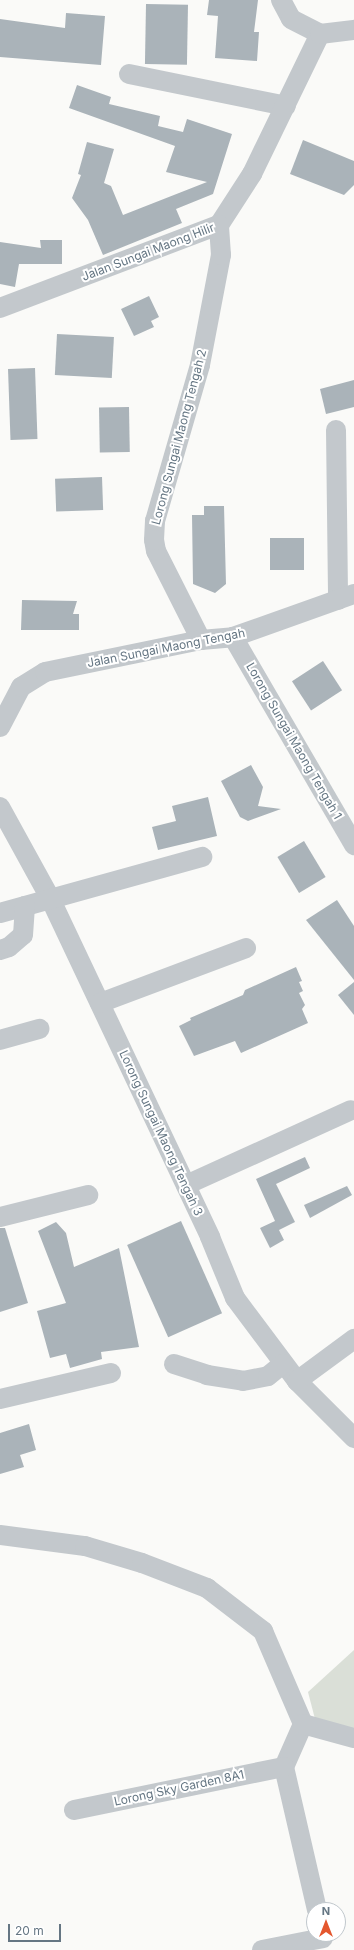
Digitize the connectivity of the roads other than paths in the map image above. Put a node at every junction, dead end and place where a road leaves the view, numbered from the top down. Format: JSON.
{"nodes":[{"id":1,"x":281,"y":0,"type":"edge"},
{"id":2,"x":354,"y":30,"type":"edge"},
{"id":3,"x":320,"y":34,"type":"junction"},
{"id":4,"x":129,"y":74,"type":"dead end"},
{"id":5,"x":286,"y":106,"type":"junction"},
{"id":6,"x":219,"y":225,"type":"junction"},
{"id":7,"x":0,"y":308,"type":"edge"},
{"id":8,"x":336,"y":430,"type":"dead end"},
{"id":9,"x":346,"y":597,"type":"edge"},
{"id":10,"x":233,"y":637,"type":"junction"},
{"id":11,"x":201,"y":640,"type":"junction"},
{"id":12,"x":0,"y":727,"type":"edge"},
{"id":13,"x":0,"y":807,"type":"edge"},
{"id":14,"x":354,"y":845,"type":"edge"},
{"id":15,"x":202,"y":857,"type":"dead end"},
{"id":16,"x":50,"y":898,"type":"junction"},
{"id":17,"x":26,"y":906,"type":"junction"},
{"id":18,"x":0,"y":913,"type":"edge"},
{"id":19,"x":246,"y":948,"type":"dead end"},
{"id":20,"x":0,"y":950,"type":"edge"},
{"id":21,"x":100,"y":1003,"type":"junction"},
{"id":22,"x":39,"y":1029,"type":"dead end"},
{"id":23,"x":0,"y":1040,"type":"edge"},
{"id":24,"x":350,"y":1110,"type":"dead end"},
{"id":25,"x":186,"y":1185,"type":"junction"},
{"id":26,"x":88,"y":1195,"type":"dead end"},
{"id":27,"x":0,"y":1217,"type":"edge"},
{"id":28,"x":354,"y":1339,"type":"edge"},
{"id":29,"x":174,"y":1364,"type":"dead end"},
{"id":30,"x":283,"y":1364,"type":"junction"},
{"id":31,"x":111,"y":1373,"type":"dead end"},
{"id":32,"x":297,"y":1381,"type":"junction"},
{"id":33,"x":0,"y":1400,"type":"edge"},
{"id":34,"x":354,"y":1438,"type":"edge"},
{"id":35,"x":0,"y":1535,"type":"edge"},
{"id":36,"x":303,"y":1724,"type":"junction"},
{"id":37,"x":354,"y":1738,"type":"edge"},
{"id":38,"x":284,"y":1767,"type":"junction"},
{"id":39,"x":74,"y":1810,"type":"dead end"},
{"id":40,"x":315,"y":1902,"type":"edge"},
{"id":41,"x":317,"y":1942,"type":"edge"},
{"id":42,"x":262,"y":1950,"type":"edge"}],
"edges":[{"from":1,"to":3,"type":"street"},
{"from":2,"to":3,"type":"street"},
{"from":3,"to":5,"type":"street","name":"Jalan Sungai Maong Hilir"},
{"from":4,"to":5,"type":"street"},
{"from":5,"to":6,"type":"street","name":"Jalan Sungai Maong Hilir"},
{"from":6,"to":7,"type":"street","name":"Jalan Sungai Maong Hilir"},
{"from":6,"to":11,"type":"street","name":"Lorong Sungai Maong Tengah 2"},
{"from":8,"to":9,"type":"street"},
{"from":9,"to":10,"type":"street","name":"Jalan Sungai Maong Tengah"},
{"from":10,"to":11,"type":"street","name":"Jalan Sungai Maong Tengah"},
{"from":10,"to":14,"type":"street","name":"Lorong Sungai Maong Tengah 1"},
{"from":11,"to":12,"type":"street","name":"Jalan Sungai Maong Tengah"},
{"from":13,"to":16,"type":"street","name":"Lorong Sungai Maong Tengah 3"},
{"from":15,"to":16,"type":"street"},
{"from":16,"to":17,"type":"street"},
{"from":16,"to":21,"type":"street","name":"Lorong Sungai Maong Tengah 3"},
{"from":17,"to":18,"type":"street"},
{"from":17,"to":20,"type":"street"},
{"from":19,"to":21,"type":"street"},
{"from":21,"to":25,"type":"street","name":"Lorong Sungai Maong Tengah 3"},
{"from":22,"to":23,"type":"street"},
{"from":24,"to":25,"type":"street"},
{"from":25,"to":30,"type":"street","name":"Lorong Sungai Maong Tengah 3"},
{"from":26,"to":27,"type":"street"},
{"from":28,"to":32,"type":"street"},
{"from":29,"to":30,"type":"street"},
{"from":30,"to":32,"type":"street","name":"Lorong Sungai Maong Tengah 3"},
{"from":31,"to":33,"type":"street"},
{"from":32,"to":34,"type":"street","name":"Lorong Sungai Maong Tengah 3"},
{"from":35,"to":36,"type":"street"},
{"from":36,"to":37,"type":"street"},
{"from":36,"to":38,"type":"street"},
{"from":38,"to":39,"type":"street","name":"Lorong Sky Garden 8A1"},
{"from":38,"to":40,"type":"street"},
{"from":41,"to":42,"type":"street"}]}
